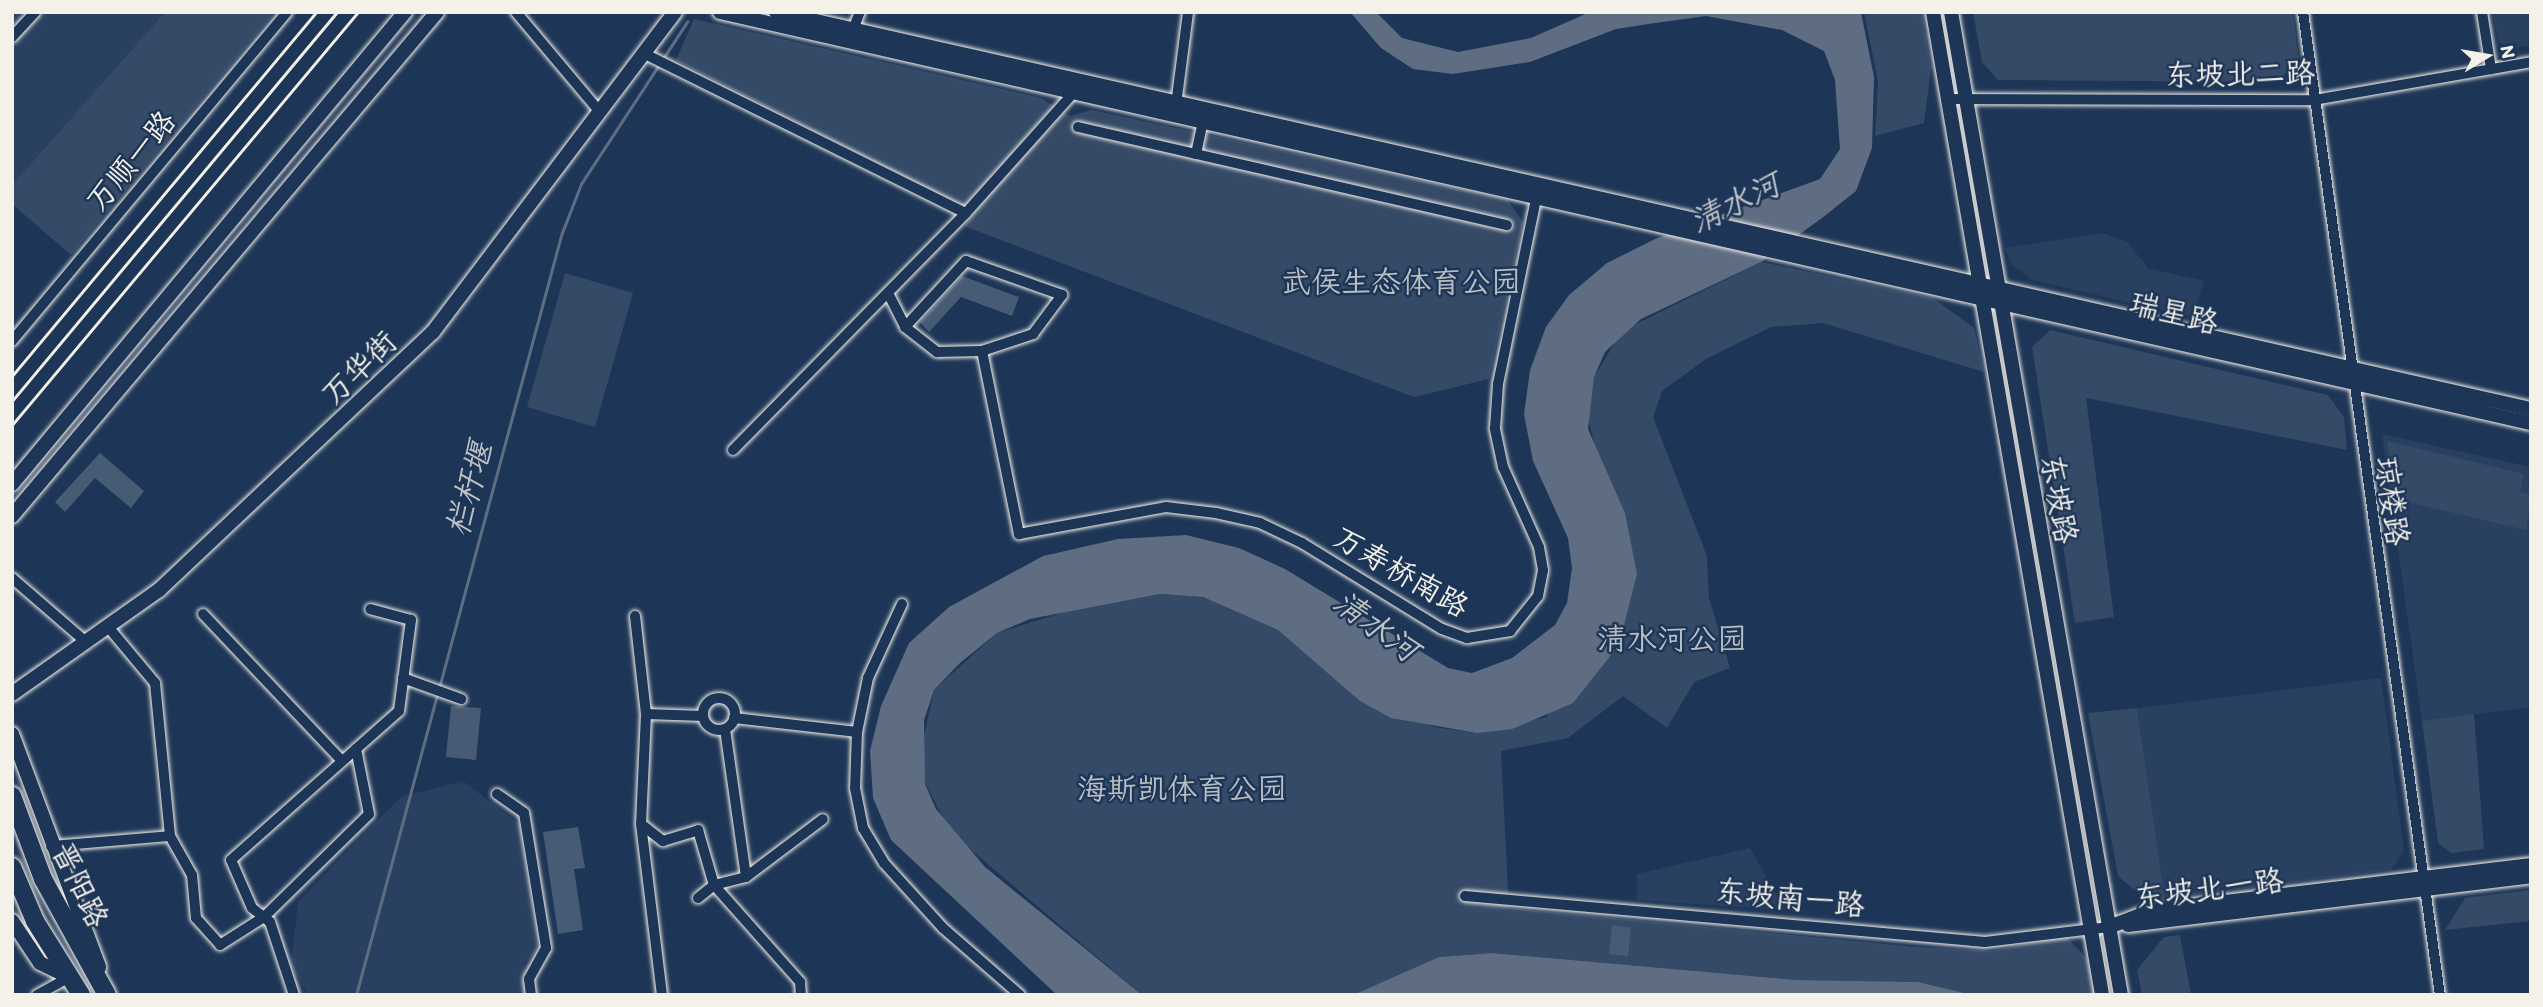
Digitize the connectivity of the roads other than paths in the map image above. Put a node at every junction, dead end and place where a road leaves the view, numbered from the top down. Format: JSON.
{"nodes":[{"id":1,"x":35,"y":12,"type":"edge"},
{"id":2,"x":287,"y":12,"type":"edge"},
{"id":3,"x":405,"y":12,"type":"edge"},
{"id":4,"x":437,"y":12,"type":"edge"},
{"id":5,"x":516,"y":12,"type":"edge"},
{"id":6,"x":675,"y":12,"type":"edge"},
{"id":7,"x":720,"y":12,"type":"edge"},
{"id":8,"x":776,"y":12,"type":"edge"},
{"id":9,"x":860,"y":12,"type":"edge"},
{"id":10,"x":1188,"y":12,"type":"edge"},
{"id":11,"x":1933,"y":12,"type":"edge"},
{"id":12,"x":1951,"y":12,"type":"edge"},
{"id":13,"x":2303,"y":12,"type":"edge"},
{"id":14,"x":2482,"y":12,"type":"edge"},
{"id":15,"x":851,"y":35,"type":"junction"},
{"id":16,"x":12,"y":37,"type":"edge"},
{"id":17,"x":643,"y":53,"type":"junction"},
{"id":18,"x":2531,"y":61,"type":"edge"},
{"id":19,"x":2491,"y":69,"type":"junction"},
{"id":20,"x":1078,"y":87,"type":"junction"},
{"id":21,"x":1946,"y":99,"type":"junction"},
{"id":22,"x":1964,"y":99,"type":"junction"},
{"id":23,"x":2314,"y":100,"type":"junction"},
{"id":24,"x":1175,"y":108,"type":"junction"},
{"id":25,"x":599,"y":111,"type":"junction"},
{"id":26,"x":1203,"y":121,"type":"junction"},
{"id":27,"x":1078,"y":127,"type":"dead end"},
{"id":28,"x":1196,"y":154,"type":"junction"},
{"id":29,"x":1538,"y":192,"type":"junction"},
{"id":30,"x":965,"y":214,"type":"junction"},
{"id":31,"x":1507,"y":225,"type":"dead end"},
{"id":32,"x":1806,"y":252,"type":"junction"},
{"id":33,"x":1975,"y":282,"type":"junction"},
{"id":34,"x":1995,"y":285,"type":"junction"},
{"id":35,"x":888,"y":293,"type":"junction"},
{"id":36,"x":1977,"y":298,"type":"junction"},
{"id":37,"x":1997,"y":301,"type":"junction"},
{"id":38,"x":905,"y":327,"type":"junction"},
{"id":39,"x":12,"y":341,"type":"edge"},
{"id":40,"x":982,"y":351,"type":"junction"},
{"id":41,"x":2349,"y":376,"type":"junction"},
{"id":42,"x":2531,"y":410,"type":"edge"},
{"id":43,"x":2531,"y":423,"type":"edge"},
{"id":44,"x":733,"y":450,"type":"dead end"},
{"id":45,"x":12,"y":484,"type":"edge"},
{"id":46,"x":12,"y":516,"type":"edge"},
{"id":47,"x":12,"y":579,"type":"edge"},
{"id":48,"x":902,"y":604,"type":"dead end"},
{"id":49,"x":370,"y":609,"type":"dead end"},
{"id":50,"x":204,"y":614,"type":"dead end"},
{"id":51,"x":635,"y":616,"type":"dead end"},
{"id":52,"x":109,"y":628,"type":"junction"},
{"id":53,"x":87,"y":643,"type":"junction"},
{"id":54,"x":403,"y":678,"type":"junction"},
{"id":55,"x":12,"y":694,"type":"edge"},
{"id":56,"x":461,"y":699,"type":"dead end"},
{"id":57,"x":646,"y":714,"type":"junction"},
{"id":58,"x":703,"y":716,"type":"junction"},
{"id":59,"x":734,"y":718,"type":"junction"},
{"id":60,"x":725,"y":729,"type":"junction"},
{"id":61,"x":857,"y":732,"type":"junction"},
{"id":62,"x":12,"y":734,"type":"edge"},
{"id":63,"x":356,"y":749,"type":"junction"},
{"id":64,"x":342,"y":761,"type":"junction"},
{"id":65,"x":496,"y":794,"type":"dead end"},
{"id":66,"x":12,"y":796,"type":"edge"},
{"id":67,"x":823,"y":819,"type":"dead end"},
{"id":68,"x":641,"y":824,"type":"junction"},
{"id":69,"x":170,"y":836,"type":"junction"},
{"id":70,"x":51,"y":846,"type":"junction"},
{"id":71,"x":2531,"y":865,"type":"edge"},
{"id":72,"x":12,"y":867,"type":"edge"},
{"id":73,"x":2531,"y":876,"type":"edge"},
{"id":74,"x":746,"y":877,"type":"junction"},
{"id":75,"x":2422,"y":884,"type":"junction"},
{"id":76,"x":714,"y":885,"type":"junction"},
{"id":77,"x":1465,"y":896,"type":"dead end"},
{"id":78,"x":698,"y":898,"type":"dead end"},
{"id":79,"x":264,"y":917,"type":"junction"},
{"id":80,"x":12,"y":921,"type":"edge"},
{"id":81,"x":2109,"y":927,"type":"junction"},
{"id":82,"x":2090,"y":929,"type":"junction"},
{"id":83,"x":69,"y":976,"type":"junction"},
{"id":84,"x":37,"y":995,"type":"edge"},
{"id":85,"x":81,"y":995,"type":"edge"},
{"id":86,"x":108,"y":995,"type":"edge"},
{"id":87,"x":294,"y":995,"type":"edge"},
{"id":88,"x":531,"y":995,"type":"edge"},
{"id":89,"x":662,"y":995,"type":"edge"},
{"id":90,"x":801,"y":995,"type":"edge"},
{"id":91,"x":1020,"y":995,"type":"edge"},
{"id":92,"x":2102,"y":995,"type":"edge"},
{"id":93,"x":2120,"y":995,"type":"edge"},
{"id":94,"x":2440,"y":995,"type":"edge"}],
"edges":[{"from":1,"to":16,"type":"street"},
{"from":2,"to":39,"type":"street","name":"万顺一路"},
{"from":3,"to":45,"type":"street"},
{"from":4,"to":46,"type":"street"},
{"from":5,"to":25,"type":"street"},
{"from":6,"to":17,"type":"street","name":"万华街"},
{"from":7,"to":15,"type":"street"},
{"from":8,"to":15,"type":"street"},
{"from":9,"to":15,"type":"street"},
{"from":10,"to":24,"type":"street"},
{"from":11,"to":21,"type":"street","name":"东坡路"},
{"from":12,"to":22,"type":"street","name":"东坡路"},
{"from":13,"to":23,"type":"street","name":"琼楼路"},
{"from":14,"to":19,"type":"street"},
{"from":15,"to":20,"type":"street"},
{"from":17,"to":25,"type":"street","name":"万华街"},
{"from":17,"to":30,"type":"street"},
{"from":18,"to":19,"type":"street","name":"东坡北二路"},
{"from":19,"to":23,"type":"street","name":"东坡北二路"},
{"from":20,"to":24,"type":"street"},
{"from":20,"to":30,"type":"street"},
{"from":21,"to":22,"type":"street","name":"东坡北二路"},
{"from":21,"to":33,"type":"street","name":"东坡路"},
{"from":22,"to":23,"type":"street","name":"东坡北二路"},
{"from":22,"to":34,"type":"street","name":"东坡路"},
{"from":23,"to":41,"type":"street","name":"琼楼路"},
{"from":24,"to":26,"type":"street"},
{"from":24,"to":29,"type":"street"},
{"from":25,"to":52,"type":"street","name":"万华街"},
{"from":26,"to":28,"type":"street"},
{"from":26,"to":29,"type":"street"},
{"from":27,"to":28,"type":"street"},
{"from":28,"to":31,"type":"street"},
{"from":29,"to":32,"type":"street"},
{"from":29,"to":32,"type":"street"},
{"from":29,"to":40,"type":"street","name":"万寿桥南路"},
{"from":30,"to":35,"type":"street"},
{"from":32,"to":33,"type":"street","name":"瑞星路"},
{"from":32,"to":36,"type":"street","name":"瑞星路"},
{"from":33,"to":34,"type":"street","name":"瑞星路"},
{"from":33,"to":36,"type":"street","name":"东坡路"},
{"from":34,"to":37,"type":"street","name":"东坡路"},
{"from":34,"to":41,"type":"street","name":"瑞星路"},
{"from":35,"to":38,"type":"street"},
{"from":35,"to":44,"type":"street"},
{"from":36,"to":37,"type":"street","name":"瑞星路"},
{"from":36,"to":82,"type":"street","name":"东坡路"},
{"from":37,"to":41,"type":"street","name":"瑞星路"},
{"from":37,"to":81,"type":"street","name":"东坡路"},
{"from":38,"to":40,"type":"street"},
{"from":38,"to":40,"type":"street"},
{"from":41,"to":42,"type":"street","name":"瑞星路"},
{"from":41,"to":43,"type":"street","name":"瑞星路"},
{"from":41,"to":75,"type":"street","name":"琼楼路"},
{"from":47,"to":53,"type":"street"},
{"from":48,"to":61,"type":"street"},
{"from":49,"to":54,"type":"street"},
{"from":50,"to":64,"type":"street"},
{"from":51,"to":57,"type":"street"},
{"from":52,"to":53,"type":"street","name":"万华街"},
{"from":52,"to":69,"type":"street"},
{"from":53,"to":55,"type":"street","name":"万华街"},
{"from":54,"to":56,"type":"street"},
{"from":54,"to":63,"type":"street"},
{"from":57,"to":58,"type":"street"},
{"from":57,"to":68,"type":"street"},
{"from":58,"to":59,"type":"street"},
{"from":58,"to":60,"type":"street"},
{"from":59,"to":60,"type":"street"},
{"from":59,"to":61,"type":"street"},
{"from":60,"to":74,"type":"street"},
{"from":61,"to":91,"type":"street"},
{"from":62,"to":70,"type":"street"},
{"from":63,"to":64,"type":"street"},
{"from":63,"to":79,"type":"street"},
{"from":64,"to":79,"type":"street"},
{"from":65,"to":88,"type":"street"},
{"from":66,"to":86,"type":"highway","name":"晋阳路"},
{"from":67,"to":74,"type":"street"},
{"from":68,"to":76,"type":"street"},
{"from":68,"to":89,"type":"street"},
{"from":69,"to":70,"type":"street"},
{"from":69,"to":79,"type":"street"},
{"from":70,"to":86,"type":"street"},
{"from":71,"to":75,"type":"street","name":"东坡北一路"},
{"from":72,"to":83,"type":"highway","name":"晋阳路"},
{"from":73,"to":75,"type":"street","name":"东坡北一路"},
{"from":74,"to":76,"type":"street"},
{"from":75,"to":81,"type":"street","name":"东坡北一路"},
{"from":75,"to":94,"type":"street","name":"琼楼路"},
{"from":76,"to":78,"type":"street"},
{"from":76,"to":90,"type":"street"},
{"from":77,"to":82,"type":"street","name":"东坡南一路"},
{"from":79,"to":87,"type":"street"},
{"from":80,"to":83,"type":"street"},
{"from":81,"to":82,"type":"street","name":"东坡南一路"},
{"from":81,"to":93,"type":"street","name":"东坡路"},
{"from":82,"to":92,"type":"street","name":"东坡路"},
{"from":83,"to":84,"type":"street"},
{"from":83,"to":85,"type":"highway","name":"晋阳路"}]}
